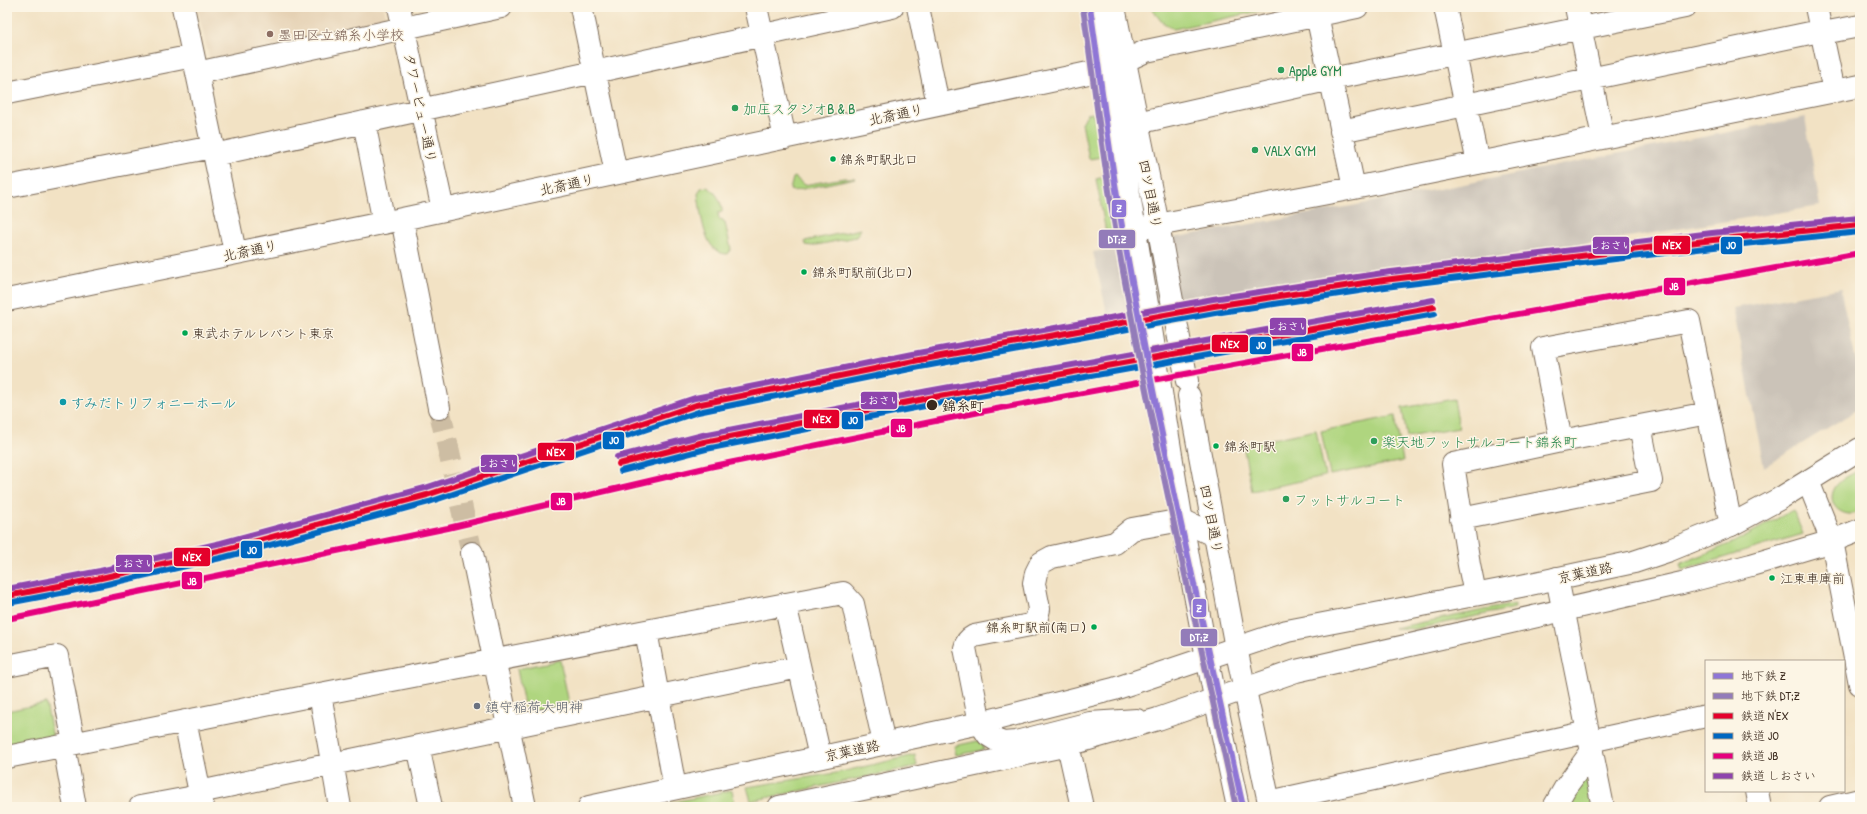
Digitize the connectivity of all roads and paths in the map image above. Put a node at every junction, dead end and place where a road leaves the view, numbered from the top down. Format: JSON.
{"nodes":[{"id":1,"x":183,"y":7,"type":"edge"},
{"id":2,"x":501,"y":7,"type":"edge"},
{"id":3,"x":581,"y":7,"type":"edge"},
{"id":4,"x":756,"y":7,"type":"edge"},
{"id":5,"x":892,"y":7,"type":"edge"},
{"id":6,"x":918,"y":7,"type":"edge"},
{"id":7,"x":1094,"y":7,"type":"edge"},
{"id":8,"x":1114,"y":7,"type":"edge"},
{"id":9,"x":1357,"y":7,"type":"edge"},
{"id":10,"x":1445,"y":7,"type":"edge"},
{"id":11,"x":1576,"y":7,"type":"edge"},
{"id":12,"x":1685,"y":7,"type":"edge"},
{"id":13,"x":1816,"y":7,"type":"edge"},
{"id":14,"x":1317,"y":15,"type":"junction"},
{"id":15,"x":401,"y":17,"type":"edge"},
{"id":16,"x":1860,"y":26,"type":"edge"},
{"id":17,"x":1581,"y":29,"type":"junction"},
{"id":18,"x":1821,"y":31,"type":"junction"},
{"id":19,"x":762,"y":35,"type":"junction"},
{"id":20,"x":1455,"y":53,"type":"junction"},
{"id":21,"x":195,"y":64,"type":"junction"},
{"id":22,"x":1116,"y":65,"type":"junction"},
{"id":23,"x":595,"y":73,"type":"junction"},
{"id":24,"x":1591,"y":78,"type":"junction"},
{"id":25,"x":1331,"y":79,"type":"junction"},
{"id":26,"x":1860,"y":86,"type":"edge"},
{"id":27,"x":1834,"y":91,"type":"junction"},
{"id":28,"x":7,"y":93,"type":"edge"},
{"id":29,"x":938,"y":104,"type":"junction"},
{"id":30,"x":1466,"y":104,"type":"junction"},
{"id":31,"x":421,"y":110,"type":"junction"},
{"id":32,"x":364,"y":122,"type":"junction"},
{"id":33,"x":1137,"y":123,"type":"junction"},
{"id":34,"x":1341,"y":131,"type":"junction"},
{"id":35,"x":1604,"y":137,"type":"junction"},
{"id":36,"x":785,"y":138,"type":"junction"},
{"id":37,"x":214,"y":151,"type":"junction"},
{"id":38,"x":1478,"y":163,"type":"junction"},
{"id":39,"x":616,"y":173,"type":"junction"},
{"id":40,"x":7,"y":187,"type":"edge"},
{"id":41,"x":1354,"y":188,"type":"junction"},
{"id":42,"x":443,"y":210,"type":"junction"},
{"id":43,"x":393,"y":221,"type":"junction"},
{"id":44,"x":1158,"y":225,"type":"junction"},
{"id":45,"x":1136,"y":229,"type":"junction"},
{"id":46,"x":235,"y":252,"type":"junction"},
{"id":47,"x":7,"y":300,"type":"edge"},
{"id":48,"x":439,"y":408,"type":"tunnel mouth"},
{"id":49,"x":1708,"y":413,"type":"junction"},
{"id":50,"x":1640,"y":426,"type":"junction"},
{"id":51,"x":1561,"y":441,"type":"junction"},
{"id":52,"x":1860,"y":449,"type":"edge"},
{"id":53,"x":1808,"y":481,"type":"junction"},
{"id":54,"x":1461,"y":519,"type":"junction"},
{"id":55,"x":1182,"y":520,"type":"junction"},
{"id":56,"x":1731,"y":525,"type":"junction"},
{"id":57,"x":1860,"y":530,"type":"edge"},
{"id":58,"x":1214,"y":536,"type":"junction"},
{"id":59,"x":1832,"y":541,"type":"junction"},
{"id":60,"x":472,"y":552,"type":"tunnel mouth"},
{"id":61,"x":1557,"y":578,"type":"junction"},
{"id":62,"x":1475,"y":594,"type":"junction"},
{"id":63,"x":785,"y":604,"type":"junction"},
{"id":64,"x":1564,"y":611,"type":"junction"},
{"id":65,"x":646,"y":631,"type":"junction"},
{"id":66,"x":1236,"y":648,"type":"junction"},
{"id":67,"x":1208,"y":659,"type":"junction"},
{"id":68,"x":495,"y":661,"type":"junction"},
{"id":69,"x":7,"y":666,"type":"edge"},
{"id":70,"x":799,"y":667,"type":"junction"},
{"id":71,"x":1856,"y":681,"type":"edge"},
{"id":72,"x":1245,"y":688,"type":"junction"},
{"id":73,"x":320,"y":694,"type":"junction"},
{"id":74,"x":658,"y":696,"type":"junction"},
{"id":75,"x":1216,"y":698,"type":"junction"},
{"id":76,"x":1705,"y":716,"type":"edge"},
{"id":77,"x":1158,"y":719,"type":"junction"},
{"id":78,"x":185,"y":721,"type":"junction"},
{"id":79,"x":980,"y":723,"type":"junction"},
{"id":80,"x":509,"y":727,"type":"junction"},
{"id":81,"x":1590,"y":741,"type":"junction"},
{"id":82,"x":884,"y":743,"type":"junction"},
{"id":83,"x":69,"y":745,"type":"junction"},
{"id":84,"x":1068,"y":745,"type":"junction"},
{"id":85,"x":418,"y":746,"type":"junction"},
{"id":86,"x":7,"y":757,"type":"edge"},
{"id":87,"x":820,"y":757,"type":"junction"},
{"id":88,"x":332,"y":764,"type":"junction"},
{"id":89,"x":675,"y":788,"type":"junction"},
{"id":90,"x":1757,"y":792,"type":"edge"},
{"id":91,"x":1860,"y":800,"type":"edge"},
{"id":92,"x":201,"y":801,"type":"edge"},
{"id":93,"x":1269,"y":804,"type":"edge"},
{"id":94,"x":75,"y":807,"type":"edge"},
{"id":95,"x":140,"y":807,"type":"edge"},
{"id":96,"x":340,"y":807,"type":"edge"},
{"id":97,"x":431,"y":807,"type":"edge"},
{"id":98,"x":525,"y":807,"type":"edge"},
{"id":99,"x":589,"y":807,"type":"edge"},
{"id":100,"x":779,"y":807,"type":"edge"},
{"id":101,"x":1082,"y":807,"type":"edge"},
{"id":102,"x":1238,"y":807,"type":"edge"},
{"id":103,"x":1554,"y":807,"type":"edge"},
{"id":104,"x":1603,"y":807,"type":"edge"},
{"id":105,"x":1760,"y":807,"type":"edge"},
{"id":106,"x":1830,"y":807,"type":"edge"}],
"edges":[{"from":1,"to":21,"type":"main road"},
{"from":2,"to":15,"type":"main road"},
{"from":3,"to":23,"type":"main road"},
{"from":4,"to":19,"type":"main road"},
{"from":5,"to":19,"type":"main road"},
{"from":6,"to":29,"type":"main road"},
{"from":7,"to":22,"type":"main road","name":"四ツ目通り"},
{"from":8,"to":22,"type":"main road","name":"四ツ目通り"},
{"from":9,"to":14,"type":"main road","name":"北斎通り"},
{"from":10,"to":20,"type":"main road"},
{"from":11,"to":17,"type":"main road"},
{"from":12,"to":17,"type":"main road"},
{"from":13,"to":18,"type":"main road"},
{"from":14,"to":22,"type":"main road","name":"北斎通り"},
{"from":14,"to":25,"type":"main road"},
{"from":15,"to":21,"type":"main road"},
{"from":15,"to":31,"type":"main road","name":"タワービュー通り"},
{"from":16,"to":18,"type":"main road"},
{"from":17,"to":20,"type":"main road"},
{"from":17,"to":24,"type":"main road"},
{"from":18,"to":24,"type":"main road"},
{"from":18,"to":27,"type":"main road"},
{"from":19,"to":23,"type":"main road"},
{"from":19,"to":36,"type":"main road"},
{"from":20,"to":25,"type":"main road"},
{"from":20,"to":30,"type":"main road"},
{"from":21,"to":28,"type":"main road"},
{"from":21,"to":37,"type":"main road"},
{"from":22,"to":29,"type":"main road","name":"北斎通り"},
{"from":22,"to":33,"type":"main road","name":"四ツ目通り"},
{"from":22,"to":45,"type":"main road","name":"四ツ目通り"},
{"from":23,"to":31,"type":"main road"},
{"from":23,"to":39,"type":"main road"},
{"from":24,"to":30,"type":"main road"},
{"from":24,"to":35,"type":"main road"},
{"from":25,"to":33,"type":"main road"},
{"from":25,"to":34,"type":"main road"},
{"from":26,"to":27,"type":"main road"},
{"from":27,"to":35,"type":"main road"},
{"from":29,"to":36,"type":"main road","name":"北斎通り"},
{"from":30,"to":34,"type":"main road"},
{"from":30,"to":38,"type":"main road"},
{"from":31,"to":32,"type":"main road"},
{"from":31,"to":42,"type":"main road","name":"タワービュー通り"},
{"from":32,"to":37,"type":"main road"},
{"from":32,"to":43,"type":"main road"},
{"from":33,"to":44,"type":"main road","name":"四ツ目通り"},
{"from":34,"to":41,"type":"main road"},
{"from":35,"to":38,"type":"main road"},
{"from":36,"to":39,"type":"main road","name":"北斎通り"},
{"from":37,"to":40,"type":"main road"},
{"from":37,"to":46,"type":"main road"},
{"from":38,"to":41,"type":"main road"},
{"from":39,"to":42,"type":"main road","name":"北斎通り"},
{"from":41,"to":44,"type":"main road"},
{"from":42,"to":43,"type":"main road","name":"北斎通り"},
{"from":43,"to":46,"type":"main road","name":"北斎通り"},
{"from":43,"to":48,"type":"main road"},
{"from":44,"to":45,"type":"main road"},
{"from":44,"to":58,"type":"main road","name":"四ツ目通り"},
{"from":45,"to":55,"type":"main road","name":"四ツ目通り"},
{"from":46,"to":47,"type":"main road","name":"北斎通り"},
{"from":49,"to":50,"type":"main road"},
{"from":49,"to":51,"type":"main road"},
{"from":49,"to":56,"type":"main road"},
{"from":50,"to":51,"type":"main road"},
{"from":50,"to":54,"type":"main road"},
{"from":51,"to":54,"type":"main road"},
{"from":52,"to":53,"type":"main road","name":"京葉道路"},
{"from":53,"to":56,"type":"main road","name":"京葉道路"},
{"from":53,"to":59,"type":"main road"},
{"from":54,"to":62,"type":"main road"},
{"from":55,"to":58,"type":"main road"},
{"from":55,"to":67,"type":"main road","name":"四ツ目通り"},
{"from":55,"to":79,"type":"main road"},
{"from":56,"to":61,"type":"main road","name":"京葉道路"},
{"from":57,"to":59,"type":"main road"},
{"from":58,"to":66,"type":"main road","name":"四ツ目通り"},
{"from":59,"to":64,"type":"main road"},
{"from":59,"to":71,"type":"main road"},
{"from":60,"to":68,"type":"main road"},
{"from":61,"to":62,"type":"main road","name":"京葉道路"},
{"from":61,"to":64,"type":"main road"},
{"from":62,"to":66,"type":"main road","name":"京葉道路"},
{"from":63,"to":65,"type":"main road"},
{"from":63,"to":70,"type":"main road"},
{"from":63,"to":82,"type":"main road"},
{"from":64,"to":72,"type":"main road"},
{"from":64,"to":81,"type":"main road"},
{"from":65,"to":68,"type":"main road"},
{"from":65,"to":74,"type":"main road"},
{"from":66,"to":67,"type":"main road","name":"京葉道路"},
{"from":66,"to":72,"type":"main road","name":"四ツ目通り"},
{"from":67,"to":75,"type":"main road","name":"四ツ目通り"},
{"from":67,"to":79,"type":"main road","name":"京葉道路"},
{"from":68,"to":73,"type":"main road"},
{"from":68,"to":80,"type":"main road"},
{"from":69,"to":83,"type":"main road"},
{"from":70,"to":74,"type":"main road"},
{"from":70,"to":87,"type":"main road"},
{"from":72,"to":75,"type":"main road"},
{"from":72,"to":93,"type":"main road","name":"四ツ目通り"},
{"from":73,"to":78,"type":"main road"},
{"from":73,"to":88,"type":"main road"},
{"from":74,"to":80,"type":"main road"},
{"from":74,"to":89,"type":"main road"},
{"from":75,"to":77,"type":"main road"},
{"from":75,"to":102,"type":"main road","name":"四ツ目通り"},
{"from":76,"to":81,"type":"main road"},
{"from":77,"to":79,"type":"main road"},
{"from":77,"to":84,"type":"main road"},
{"from":78,"to":83,"type":"main road"},
{"from":78,"to":92,"type":"main road"},
{"from":79,"to":82,"type":"main road","name":"京葉道路"},
{"from":80,"to":85,"type":"main road"},
{"from":80,"to":98,"type":"main road"},
{"from":81,"to":93,"type":"main road"},
{"from":81,"to":103,"type":"main road"},
{"from":81,"to":104,"type":"main road"},
{"from":82,"to":87,"type":"main road","name":"京葉道路"},
{"from":83,"to":86,"type":"main road"},
{"from":83,"to":94,"type":"main road"},
{"from":84,"to":100,"type":"main road"},
{"from":84,"to":101,"type":"main road"},
{"from":85,"to":88,"type":"main road"},
{"from":85,"to":97,"type":"main road"},
{"from":87,"to":89,"type":"main road","name":"京葉道路"},
{"from":88,"to":92,"type":"main road"},
{"from":88,"to":96,"type":"main road"},
{"from":89,"to":99,"type":"main road","name":"京葉道路"},
{"from":90,"to":105,"type":"main road"},
{"from":91,"to":106,"type":"main road"},
{"from":92,"to":95,"type":"main road"}]}
